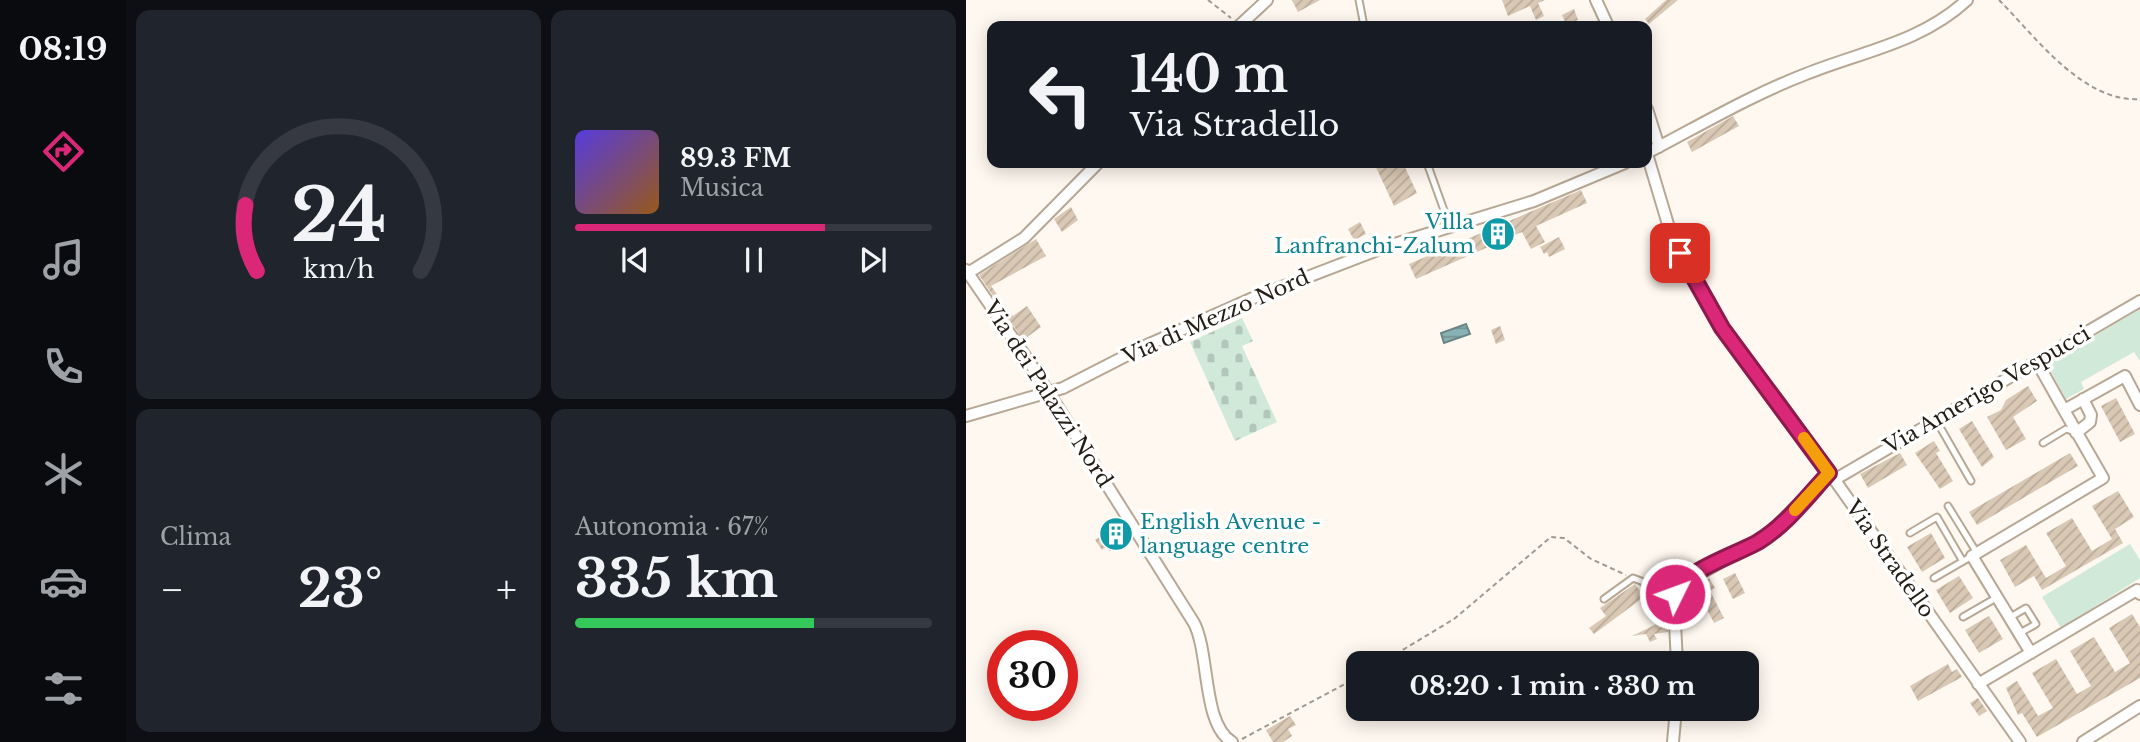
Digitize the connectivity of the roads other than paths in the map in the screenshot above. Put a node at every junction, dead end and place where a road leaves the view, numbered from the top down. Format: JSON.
{"nodes":[{"id":1,"x":1267,"y":0,"type":"edge"},
{"id":2,"x":1359,"y":0,"type":"edge"},
{"id":3,"x":1596,"y":0,"type":"edge"},
{"id":4,"x":1967,"y":0,"type":"edge"},
{"id":5,"x":1244,"y":21,"type":"edge"},
{"id":6,"x":1363,"y":21,"type":"edge"},
{"id":7,"x":1606,"y":21,"type":"edge"},
{"id":8,"x":1652,"y":125,"type":"edge"},
{"id":9,"x":1659,"y":147,"type":"junction"},
{"id":10,"x":1652,"y":151,"type":"edge"},
{"id":11,"x":1093,"y":168,"type":"edge"},
{"id":12,"x":1429,"y":168,"type":"edge"},
{"id":13,"x":1613,"y":168,"type":"edge"},
{"id":14,"x":1651,"y":168,"type":"edge"},
{"id":15,"x":1450,"y":227,"type":"junction"},
{"id":16,"x":967,"y":271,"type":"edge"},
{"id":17,"x":2140,"y":301,"type":"edge"},
{"id":18,"x":2037,"y":362,"type":"junction"},
{"id":19,"x":1047,"y":393,"type":"junction"},
{"id":20,"x":2083,"y":399,"type":"junction"},
{"id":21,"x":2140,"y":405,"type":"edge"},
{"id":22,"x":2064,"y":410,"type":"junction"},
{"id":23,"x":966,"y":416,"type":"edge"},
{"id":24,"x":1936,"y":420,"type":"junction"},
{"id":25,"x":2076,"y":433,"type":"junction"},
{"id":26,"x":2043,"y":443,"type":"dead end"},
{"id":27,"x":1831,"y":476,"type":"junction"},
{"id":28,"x":1971,"y":481,"type":"dead end"},
{"id":29,"x":1948,"y":506,"type":"dead end"},
{"id":30,"x":1910,"y":533,"type":"dead end"},
{"id":31,"x":1971,"y":556,"type":"junction"},
{"id":32,"x":1934,"y":578,"type":"dead end"},
{"id":33,"x":2139,"y":590,"type":"edge"},
{"id":34,"x":1675,"y":594,"type":"junction"},
{"id":35,"x":1997,"y":598,"type":"junction"},
{"id":36,"x":1604,"y":599,"type":"dead end"},
{"id":37,"x":1963,"y":617,"type":"dead end"},
{"id":38,"x":2009,"y":618,"type":"junction"},
{"id":39,"x":2019,"y":634,"type":"junction"},
{"id":40,"x":1677,"y":651,"type":"edge"},
{"id":41,"x":2031,"y":653,"type":"junction"},
{"id":42,"x":1978,"y":684,"type":"junction"},
{"id":43,"x":2140,"y":706,"type":"edge"},
{"id":44,"x":1675,"y":721,"type":"edge"},
{"id":45,"x":1228,"y":741,"type":"edge"},
{"id":46,"x":1673,"y":742,"type":"edge"},
{"id":47,"x":2020,"y":742,"type":"edge"},
{"id":48,"x":2083,"y":742,"type":"edge"}],
"edges":[{"from":1,"to":5,"type":"street"},
{"from":2,"to":6,"type":"lane"},
{"from":3,"to":7,"type":"street"},
{"from":4,"to":9,"type":"street"},
{"from":8,"to":9,"type":"street"},
{"from":9,"to":10,"type":"street"},
{"from":11,"to":16,"type":"street"},
{"from":12,"to":15,"type":"lane"},
{"from":13,"to":15,"type":"street","name":"Via di Mezzo Nord"},
{"from":14,"to":27,"type":"street","name":"Via Stradello"},
{"from":15,"to":19,"type":"street","name":"Via di Mezzo Nord"},
{"from":16,"to":19,"type":"street","name":"Via dei Palazzi Nord"},
{"from":17,"to":18,"type":"street","name":"Via Amerigo Vespucci"},
{"from":18,"to":22,"type":"street"},
{"from":18,"to":24,"type":"street","name":"Via Amerigo Vespucci"},
{"from":19,"to":23,"type":"street","name":"Via di Mezzo Nord"},
{"from":19,"to":45,"type":"street","name":"Via dei Palazzi Nord"},
{"from":20,"to":21,"type":"street"},
{"from":20,"to":22,"type":"street"},
{"from":20,"to":25,"type":"street"},
{"from":22,"to":25,"type":"street"},
{"from":24,"to":27,"type":"street","name":"Via Amerigo Vespucci"},
{"from":24,"to":28,"type":"lane"},
{"from":25,"to":26,"type":"lane"},
{"from":25,"to":31,"type":"street"},
{"from":27,"to":34,"type":"street","name":"Via Amerigo Vespucci"},
{"from":27,"to":42,"type":"street","name":"Via Stradello"},
{"from":29,"to":31,"type":"lane"},
{"from":30,"to":31,"type":"lane"},
{"from":31,"to":32,"type":"lane"},
{"from":31,"to":35,"type":"street"},
{"from":33,"to":41,"type":"street"},
{"from":34,"to":36,"type":"lane"},
{"from":34,"to":40,"type":"street"},
{"from":35,"to":37,"type":"lane"},
{"from":35,"to":38,"type":"street"},
{"from":38,"to":39,"type":"street"},
{"from":38,"to":39,"type":"lane"},
{"from":39,"to":41,"type":"street"},
{"from":41,"to":42,"type":"street"},
{"from":42,"to":47,"type":"street","name":"Via Stradello"},
{"from":43,"to":48,"type":"street"},
{"from":44,"to":46,"type":"street"}]}
